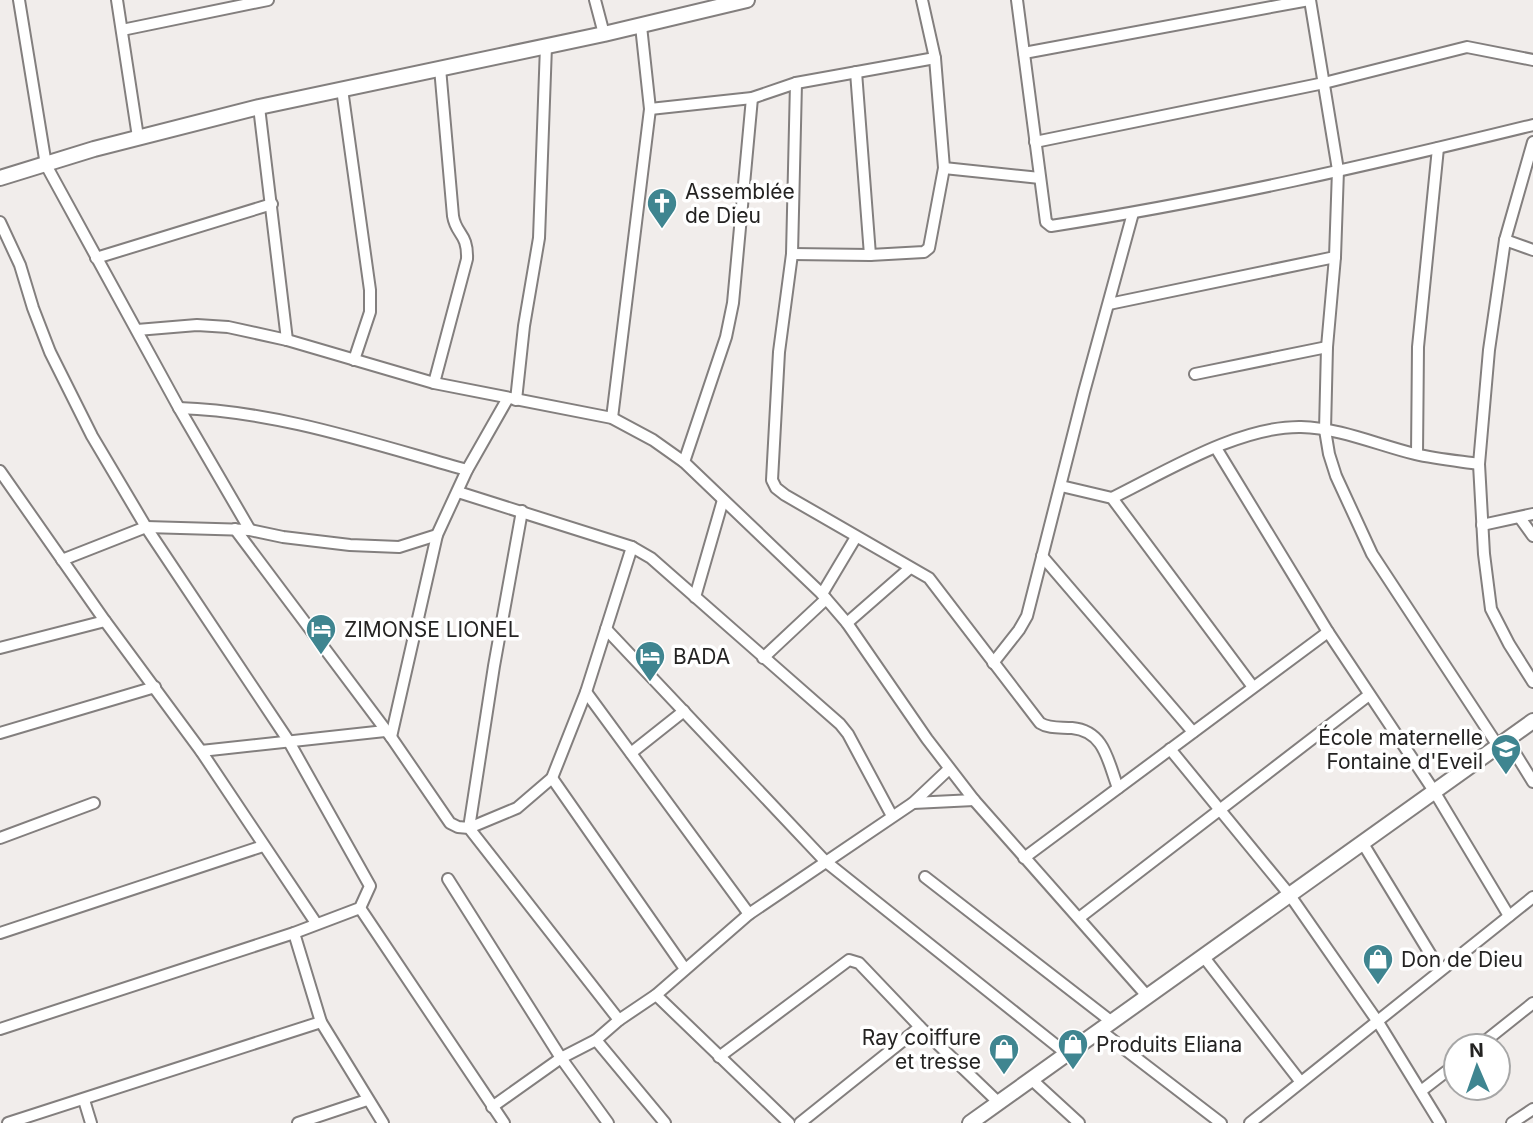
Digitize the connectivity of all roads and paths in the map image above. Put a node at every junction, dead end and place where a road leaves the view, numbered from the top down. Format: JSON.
{"nodes":[{"id":1,"x":19,"y":0,"type":"edge"},
{"id":2,"x":117,"y":0,"type":"edge"},
{"id":3,"x":268,"y":0,"type":"edge"},
{"id":4,"x":595,"y":0,"type":"edge"},
{"id":5,"x":747,"y":0,"type":"edge"},
{"id":6,"x":922,"y":0,"type":"edge"},
{"id":7,"x":1017,"y":0,"type":"edge"},
{"id":8,"x":1310,"y":0,"type":"edge"},
{"id":9,"x":246,"y":2,"type":"edge"},
{"id":10,"x":640,"y":26,"type":"junction"},
{"id":11,"x":121,"y":30,"type":"junction"},
{"id":12,"x":604,"y":34,"type":"junction"},
{"id":13,"x":546,"y":46,"type":"junction"},
{"id":14,"x":1024,"y":52,"type":"junction"},
{"id":15,"x":936,"y":58,"type":"junction"},
{"id":16,"x":1533,"y":60,"type":"edge"},
{"id":17,"x":440,"y":68,"type":"junction"},
{"id":18,"x":856,"y":72,"type":"junction"},
{"id":19,"x":796,"y":83,"type":"junction"},
{"id":20,"x":1324,"y":83,"type":"junction"},
{"id":21,"x":342,"y":89,"type":"junction"},
{"id":22,"x":752,"y":98,"type":"junction"},
{"id":23,"x":259,"y":107,"type":"junction"},
{"id":24,"x":650,"y":109,"type":"junction"},
{"id":25,"x":1533,"y":125,"type":"edge"},
{"id":26,"x":138,"y":138,"type":"junction"},
{"id":27,"x":1035,"y":142,"type":"junction"},
{"id":28,"x":1533,"y":142,"type":"edge"},
{"id":29,"x":1437,"y":148,"type":"junction"},
{"id":30,"x":46,"y":165,"type":"junction"},
{"id":31,"x":944,"y":168,"type":"junction"},
{"id":32,"x":1338,"y":170,"type":"junction"},
{"id":33,"x":0,"y":178,"type":"edge"},
{"id":34,"x":1040,"y":178,"type":"junction"},
{"id":35,"x":272,"y":204,"type":"junction"},
{"id":36,"x":1133,"y":213,"type":"junction"},
{"id":37,"x":0,"y":222,"type":"edge"},
{"id":38,"x":1505,"y":240,"type":"junction"},
{"id":39,"x":1533,"y":250,"type":"edge"},
{"id":40,"x":792,"y":254,"type":"junction"},
{"id":41,"x":870,"y":255,"type":"junction"},
{"id":42,"x":1335,"y":257,"type":"junction"},
{"id":43,"x":96,"y":258,"type":"junction"},
{"id":44,"x":1109,"y":304,"type":"junction"},
{"id":45,"x":137,"y":330,"type":"junction"},
{"id":46,"x":287,"y":340,"type":"junction"},
{"id":47,"x":1327,"y":347,"type":"junction"},
{"id":48,"x":354,"y":360,"type":"junction"},
{"id":49,"x":1195,"y":374,"type":"dead end"},
{"id":50,"x":434,"y":383,"type":"junction"},
{"id":51,"x":512,"y":399,"type":"junction"},
{"id":52,"x":179,"y":408,"type":"junction"},
{"id":53,"x":612,"y":418,"type":"junction"},
{"id":54,"x":1325,"y":430,"type":"junction"},
{"id":55,"x":1216,"y":448,"type":"junction"},
{"id":56,"x":1417,"y":454,"type":"junction"},
{"id":57,"x":684,"y":462,"type":"junction"},
{"id":58,"x":1479,"y":464,"type":"junction"},
{"id":59,"x":0,"y":471,"type":"edge"},
{"id":60,"x":467,"y":471,"type":"junction"},
{"id":61,"x":1061,"y":486,"type":"junction"},
{"id":62,"x":457,"y":492,"type":"junction"},
{"id":63,"x":1112,"y":498,"type":"junction"},
{"id":64,"x":723,"y":499,"type":"junction"},
{"id":65,"x":522,"y":511,"type":"junction"},
{"id":66,"x":1533,"y":514,"type":"edge"},
{"id":67,"x":1520,"y":518,"type":"junction"},
{"id":68,"x":1482,"y":525,"type":"junction"},
{"id":69,"x":146,"y":527,"type":"junction"},
{"id":70,"x":235,"y":529,"type":"junction"},
{"id":71,"x":250,"y":530,"type":"junction"},
{"id":72,"x":437,"y":535,"type":"junction"},
{"id":73,"x":1533,"y":536,"type":"edge"},
{"id":74,"x":856,"y":537,"type":"junction"},
{"id":75,"x":632,"y":547,"type":"junction"},
{"id":76,"x":1042,"y":556,"type":"junction"},
{"id":77,"x":62,"y":560,"type":"junction"},
{"id":78,"x":910,"y":568,"type":"junction"},
{"id":79,"x":695,"y":597,"type":"junction"},
{"id":80,"x":824,"y":597,"type":"junction"},
{"id":81,"x":105,"y":621,"type":"junction"},
{"id":82,"x":847,"y":623,"type":"junction"},
{"id":83,"x":606,"y":629,"type":"junction"},
{"id":84,"x":1328,"y":632,"type":"junction"},
{"id":85,"x":0,"y":648,"type":"edge"},
{"id":86,"x":763,"y":658,"type":"junction"},
{"id":87,"x":993,"y":663,"type":"junction"},
{"id":88,"x":1533,"y":682,"type":"edge"},
{"id":89,"x":155,"y":687,"type":"junction"},
{"id":90,"x":1253,"y":687,"type":"junction"},
{"id":91,"x":586,"y":692,"type":"junction"},
{"id":92,"x":1369,"y":695,"type":"junction"},
{"id":93,"x":684,"y":711,"type":"junction"},
{"id":94,"x":1533,"y":721,"type":"edge"},
{"id":95,"x":1193,"y":732,"type":"junction"},
{"id":96,"x":0,"y":733,"type":"edge"},
{"id":97,"x":388,"y":734,"type":"junction"},
{"id":98,"x":288,"y":740,"type":"junction"},
{"id":99,"x":1503,"y":743,"type":"junction"},
{"id":100,"x":1170,"y":749,"type":"junction"},
{"id":101,"x":201,"y":751,"type":"junction"},
{"id":102,"x":631,"y":753,"type":"junction"},
{"id":103,"x":949,"y":769,"type":"junction"},
{"id":104,"x":552,"y":778,"type":"junction"},
{"id":105,"x":1533,"y":782,"type":"edge"},
{"id":106,"x":1118,"y":789,"type":"junction"},
{"id":107,"x":1434,"y":791,"type":"junction"},
{"id":108,"x":974,"y":800,"type":"junction"},
{"id":109,"x":94,"y":803,"type":"dead end"},
{"id":110,"x":913,"y":803,"type":"junction"},
{"id":111,"x":1220,"y":810,"type":"junction"},
{"id":112,"x":892,"y":817,"type":"junction"},
{"id":113,"x":469,"y":828,"type":"junction"},
{"id":114,"x":0,"y":838,"type":"edge"},
{"id":115,"x":1362,"y":842,"type":"junction"},
{"id":116,"x":263,"y":845,"type":"junction"},
{"id":117,"x":1024,"y":858,"type":"junction"},
{"id":118,"x":825,"y":861,"type":"junction"},
{"id":119,"x":925,"y":877,"type":"dead end"},
{"id":120,"x":448,"y":878,"type":"dead end"},
{"id":121,"x":1289,"y":894,"type":"junction"},
{"id":122,"x":1533,"y":897,"type":"edge"},
{"id":123,"x":359,"y":908,"type":"junction"},
{"id":124,"x":748,"y":914,"type":"junction"},
{"id":125,"x":1509,"y":916,"type":"junction"},
{"id":126,"x":1079,"y":918,"type":"junction"},
{"id":127,"x":316,"y":923,"type":"junction"},
{"id":128,"x":0,"y":933,"type":"edge"},
{"id":129,"x":294,"y":933,"type":"junction"},
{"id":130,"x":1203,"y":956,"type":"junction"},
{"id":131,"x":685,"y":970,"type":"junction"},
{"id":132,"x":1440,"y":970,"type":"junction"},
{"id":133,"x":656,"y":995,"type":"junction"},
{"id":134,"x":1148,"y":997,"type":"junction"},
{"id":135,"x":1533,"y":1003,"type":"edge"},
{"id":136,"x":619,"y":1020,"type":"junction"},
{"id":137,"x":321,"y":1022,"type":"junction"},
{"id":138,"x":1378,"y":1022,"type":"junction"},
{"id":139,"x":920,"y":1027,"type":"junction"},
{"id":140,"x":1107,"y":1027,"type":"junction"},
{"id":141,"x":0,"y":1029,"type":"edge"},
{"id":142,"x":1497,"y":1032,"type":"edge"},
{"id":143,"x":596,"y":1040,"type":"junction"},
{"id":144,"x":1067,"y":1054,"type":"junction"},
{"id":145,"x":719,"y":1057,"type":"junction"},
{"id":146,"x":561,"y":1058,"type":"junction"},
{"id":147,"x":1442,"y":1075,"type":"edge"},
{"id":148,"x":1031,"y":1080,"type":"junction"},
{"id":149,"x":1300,"y":1081,"type":"junction"},
{"id":150,"x":1421,"y":1091,"type":"junction"},
{"id":151,"x":84,"y":1100,"type":"junction"},
{"id":152,"x":367,"y":1100,"type":"junction"},
{"id":153,"x":998,"y":1102,"type":"junction"},
{"id":154,"x":492,"y":1107,"type":"junction"},
{"id":155,"x":1533,"y":1109,"type":"edge"},
{"id":156,"x":8,"y":1123,"type":"edge"},
{"id":157,"x":91,"y":1123,"type":"edge"},
{"id":158,"x":298,"y":1123,"type":"edge"},
{"id":159,"x":383,"y":1123,"type":"edge"},
{"id":160,"x":503,"y":1123,"type":"edge"},
{"id":161,"x":608,"y":1123,"type":"edge"},
{"id":162,"x":665,"y":1123,"type":"edge"},
{"id":163,"x":789,"y":1123,"type":"edge"},
{"id":164,"x":800,"y":1123,"type":"edge"},
{"id":165,"x":970,"y":1123,"type":"edge"},
{"id":166,"x":1079,"y":1123,"type":"edge"},
{"id":167,"x":1221,"y":1123,"type":"edge"},
{"id":168,"x":1250,"y":1123,"type":"edge"},
{"id":169,"x":1440,"y":1123,"type":"edge"},
{"id":170,"x":1512,"y":1123,"type":"edge"}],
"edges":[{"from":1,"to":30,"type":"street"},
{"from":2,"to":11,"type":"street"},
{"from":3,"to":9,"type":"street"},
{"from":4,"to":12,"type":"street"},
{"from":5,"to":10,"type":"main road"},
{"from":6,"to":15,"type":"street"},
{"from":7,"to":14,"type":"street"},
{"from":8,"to":14,"type":"street"},
{"from":8,"to":20,"type":"street"},
{"from":9,"to":11,"type":"street"},
{"from":10,"to":12,"type":"main road"},
{"from":10,"to":24,"type":"street"},
{"from":11,"to":26,"type":"street"},
{"from":12,"to":13,"type":"main road"},
{"from":13,"to":17,"type":"main road"},
{"from":13,"to":51,"type":"street"},
{"from":14,"to":27,"type":"street"},
{"from":15,"to":18,"type":"street"},
{"from":15,"to":31,"type":"street"},
{"from":16,"to":20,"type":"street"},
{"from":17,"to":21,"type":"main road"},
{"from":17,"to":50,"type":"street"},
{"from":18,"to":19,"type":"street"},
{"from":18,"to":41,"type":"street"},
{"from":19,"to":22,"type":"street"},
{"from":19,"to":40,"type":"street"},
{"from":20,"to":27,"type":"street"},
{"from":20,"to":32,"type":"street"},
{"from":21,"to":23,"type":"main road"},
{"from":21,"to":48,"type":"street"},
{"from":22,"to":24,"type":"street"},
{"from":22,"to":57,"type":"street"},
{"from":23,"to":26,"type":"main road"},
{"from":23,"to":35,"type":"street"},
{"from":24,"to":53,"type":"street"},
{"from":25,"to":29,"type":"street"},
{"from":26,"to":30,"type":"main road"},
{"from":27,"to":34,"type":"street"},
{"from":28,"to":38,"type":"street"},
{"from":29,"to":32,"type":"street"},
{"from":29,"to":56,"type":"street"},
{"from":30,"to":33,"type":"main road"},
{"from":30,"to":43,"type":"street"},
{"from":31,"to":34,"type":"street"},
{"from":31,"to":41,"type":"street"},
{"from":32,"to":36,"type":"street"},
{"from":32,"to":42,"type":"street"},
{"from":34,"to":36,"type":"street"},
{"from":35,"to":43,"type":"street"},
{"from":35,"to":46,"type":"street"},
{"from":36,"to":44,"type":"street"},
{"from":37,"to":69,"type":"street"},
{"from":38,"to":39,"type":"street"},
{"from":38,"to":58,"type":"street"},
{"from":40,"to":41,"type":"street"},
{"from":40,"to":74,"type":"street"},
{"from":42,"to":44,"type":"street"},
{"from":42,"to":47,"type":"street"},
{"from":43,"to":45,"type":"street"},
{"from":44,"to":61,"type":"street"},
{"from":45,"to":46,"type":"street"},
{"from":45,"to":52,"type":"street"},
{"from":46,"to":48,"type":"street"},
{"from":47,"to":49,"type":"street"},
{"from":47,"to":54,"type":"street"},
{"from":48,"to":50,"type":"street"},
{"from":50,"to":51,"type":"street"},
{"from":51,"to":53,"type":"street"},
{"from":51,"to":60,"type":"street"},
{"from":52,"to":60,"type":"street"},
{"from":52,"to":71,"type":"street"},
{"from":53,"to":57,"type":"street"},
{"from":54,"to":55,"type":"street"},
{"from":54,"to":56,"type":"street"},
{"from":54,"to":99,"type":"street"},
{"from":55,"to":63,"type":"street"},
{"from":55,"to":84,"type":"street"},
{"from":56,"to":58,"type":"street"},
{"from":57,"to":64,"type":"street"},
{"from":58,"to":68,"type":"street"},
{"from":59,"to":77,"type":"street"},
{"from":60,"to":62,"type":"street"},
{"from":61,"to":63,"type":"street"},
{"from":61,"to":76,"type":"street"},
{"from":62,"to":65,"type":"street"},
{"from":62,"to":72,"type":"street"},
{"from":63,"to":90,"type":"street"},
{"from":64,"to":79,"type":"street"},
{"from":64,"to":80,"type":"street"},
{"from":65,"to":75,"type":"street"},
{"from":65,"to":113,"type":"street"},
{"from":66,"to":67,"type":"street"},
{"from":67,"to":68,"type":"street"},
{"from":67,"to":73,"type":"street"},
{"from":68,"to":88,"type":"street"},
{"from":69,"to":70,"type":"street"},
{"from":69,"to":77,"type":"street"},
{"from":69,"to":98,"type":"street"},
{"from":70,"to":71,"type":"street"},
{"from":70,"to":97,"type":"street"},
{"from":71,"to":72,"type":"street"},
{"from":72,"to":97,"type":"street"},
{"from":74,"to":78,"type":"street"},
{"from":74,"to":80,"type":"street"},
{"from":75,"to":79,"type":"street"},
{"from":75,"to":83,"type":"street"},
{"from":76,"to":87,"type":"street"},
{"from":76,"to":95,"type":"street"},
{"from":77,"to":81,"type":"street"},
{"from":78,"to":82,"type":"street"},
{"from":78,"to":87,"type":"street"},
{"from":79,"to":86,"type":"street"},
{"from":80,"to":82,"type":"street"},
{"from":80,"to":86,"type":"street"},
{"from":81,"to":85,"type":"street"},
{"from":81,"to":89,"type":"street"},
{"from":82,"to":103,"type":"street"},
{"from":83,"to":91,"type":"street"},
{"from":83,"to":93,"type":"street"},
{"from":84,"to":90,"type":"street"},
{"from":84,"to":92,"type":"street"},
{"from":86,"to":112,"type":"street"},
{"from":87,"to":106,"type":"street"},
{"from":89,"to":96,"type":"street"},
{"from":89,"to":101,"type":"street"},
{"from":90,"to":95,"type":"street"},
{"from":91,"to":102,"type":"street"},
{"from":91,"to":104,"type":"street"},
{"from":92,"to":107,"type":"street"},
{"from":92,"to":111,"type":"street"},
{"from":93,"to":102,"type":"street"},
{"from":93,"to":118,"type":"street"},
{"from":94,"to":99,"type":"main road"},
{"from":95,"to":100,"type":"street"},
{"from":97,"to":98,"type":"street"},
{"from":97,"to":113,"type":"street"},
{"from":98,"to":101,"type":"street"},
{"from":98,"to":123,"type":"street"},
{"from":99,"to":105,"type":"street"},
{"from":99,"to":107,"type":"main road"},
{"from":100,"to":106,"type":"street"},
{"from":100,"to":111,"type":"street"},
{"from":101,"to":116,"type":"street"},
{"from":102,"to":124,"type":"street"},
{"from":103,"to":108,"type":"street"},
{"from":103,"to":110,"type":"street"},
{"from":104,"to":113,"type":"street"},
{"from":104,"to":131,"type":"street"},
{"from":106,"to":117,"type":"street"},
{"from":107,"to":115,"type":"main road"},
{"from":107,"to":125,"type":"street"},
{"from":108,"to":110,"type":"street"},
{"from":108,"to":117,"type":"street"},
{"from":109,"to":114,"type":"street"},
{"from":110,"to":112,"type":"street"},
{"from":111,"to":121,"type":"street"},
{"from":111,"to":126,"type":"street"},
{"from":112,"to":118,"type":"street"},
{"from":113,"to":136,"type":"street"},
{"from":115,"to":121,"type":"main road"},
{"from":115,"to":132,"type":"street"},
{"from":116,"to":127,"type":"street"},
{"from":116,"to":128,"type":"street"},
{"from":117,"to":126,"type":"street"},
{"from":118,"to":124,"type":"street"},
{"from":118,"to":144,"type":"street"},
{"from":119,"to":140,"type":"street"},
{"from":120,"to":146,"type":"street"},
{"from":121,"to":130,"type":"main road"},
{"from":121,"to":138,"type":"street"},
{"from":122,"to":125,"type":"street"},
{"from":123,"to":127,"type":"street"},
{"from":123,"to":154,"type":"street"},
{"from":124,"to":131,"type":"street"},
{"from":125,"to":132,"type":"street"},
{"from":126,"to":134,"type":"street"},
{"from":127,"to":129,"type":"street"},
{"from":129,"to":137,"type":"street"},
{"from":129,"to":141,"type":"street"},
{"from":130,"to":134,"type":"main road"},
{"from":130,"to":149,"type":"street"},
{"from":131,"to":133,"type":"street"},
{"from":132,"to":138,"type":"street"},
{"from":133,"to":136,"type":"street"},
{"from":133,"to":145,"type":"street"},
{"from":134,"to":140,"type":"main road"},
{"from":135,"to":142,"type":"street"},
{"from":136,"to":143,"type":"street"},
{"from":137,"to":151,"type":"street"},
{"from":137,"to":152,"type":"street"},
{"from":138,"to":149,"type":"street"},
{"from":138,"to":150,"type":"street"},
{"from":139,"to":145,"type":"street"},
{"from":139,"to":153,"type":"street"},
{"from":139,"to":164,"type":"street"},
{"from":140,"to":144,"type":"main road"},
{"from":140,"to":167,"type":"street"},
{"from":143,"to":146,"type":"street"},
{"from":143,"to":162,"type":"street"},
{"from":144,"to":148,"type":"main road"},
{"from":145,"to":163,"type":"street"},
{"from":146,"to":154,"type":"street"},
{"from":146,"to":161,"type":"street"},
{"from":147,"to":150,"type":"street"},
{"from":148,"to":153,"type":"main road"},
{"from":148,"to":166,"type":"street"},
{"from":149,"to":168,"type":"street"},
{"from":150,"to":169,"type":"street"},
{"from":151,"to":156,"type":"street"},
{"from":151,"to":157,"type":"street"},
{"from":152,"to":158,"type":"street"},
{"from":152,"to":159,"type":"street"},
{"from":153,"to":165,"type":"main road"},
{"from":154,"to":160,"type":"street"},
{"from":155,"to":170,"type":"street"}]}
